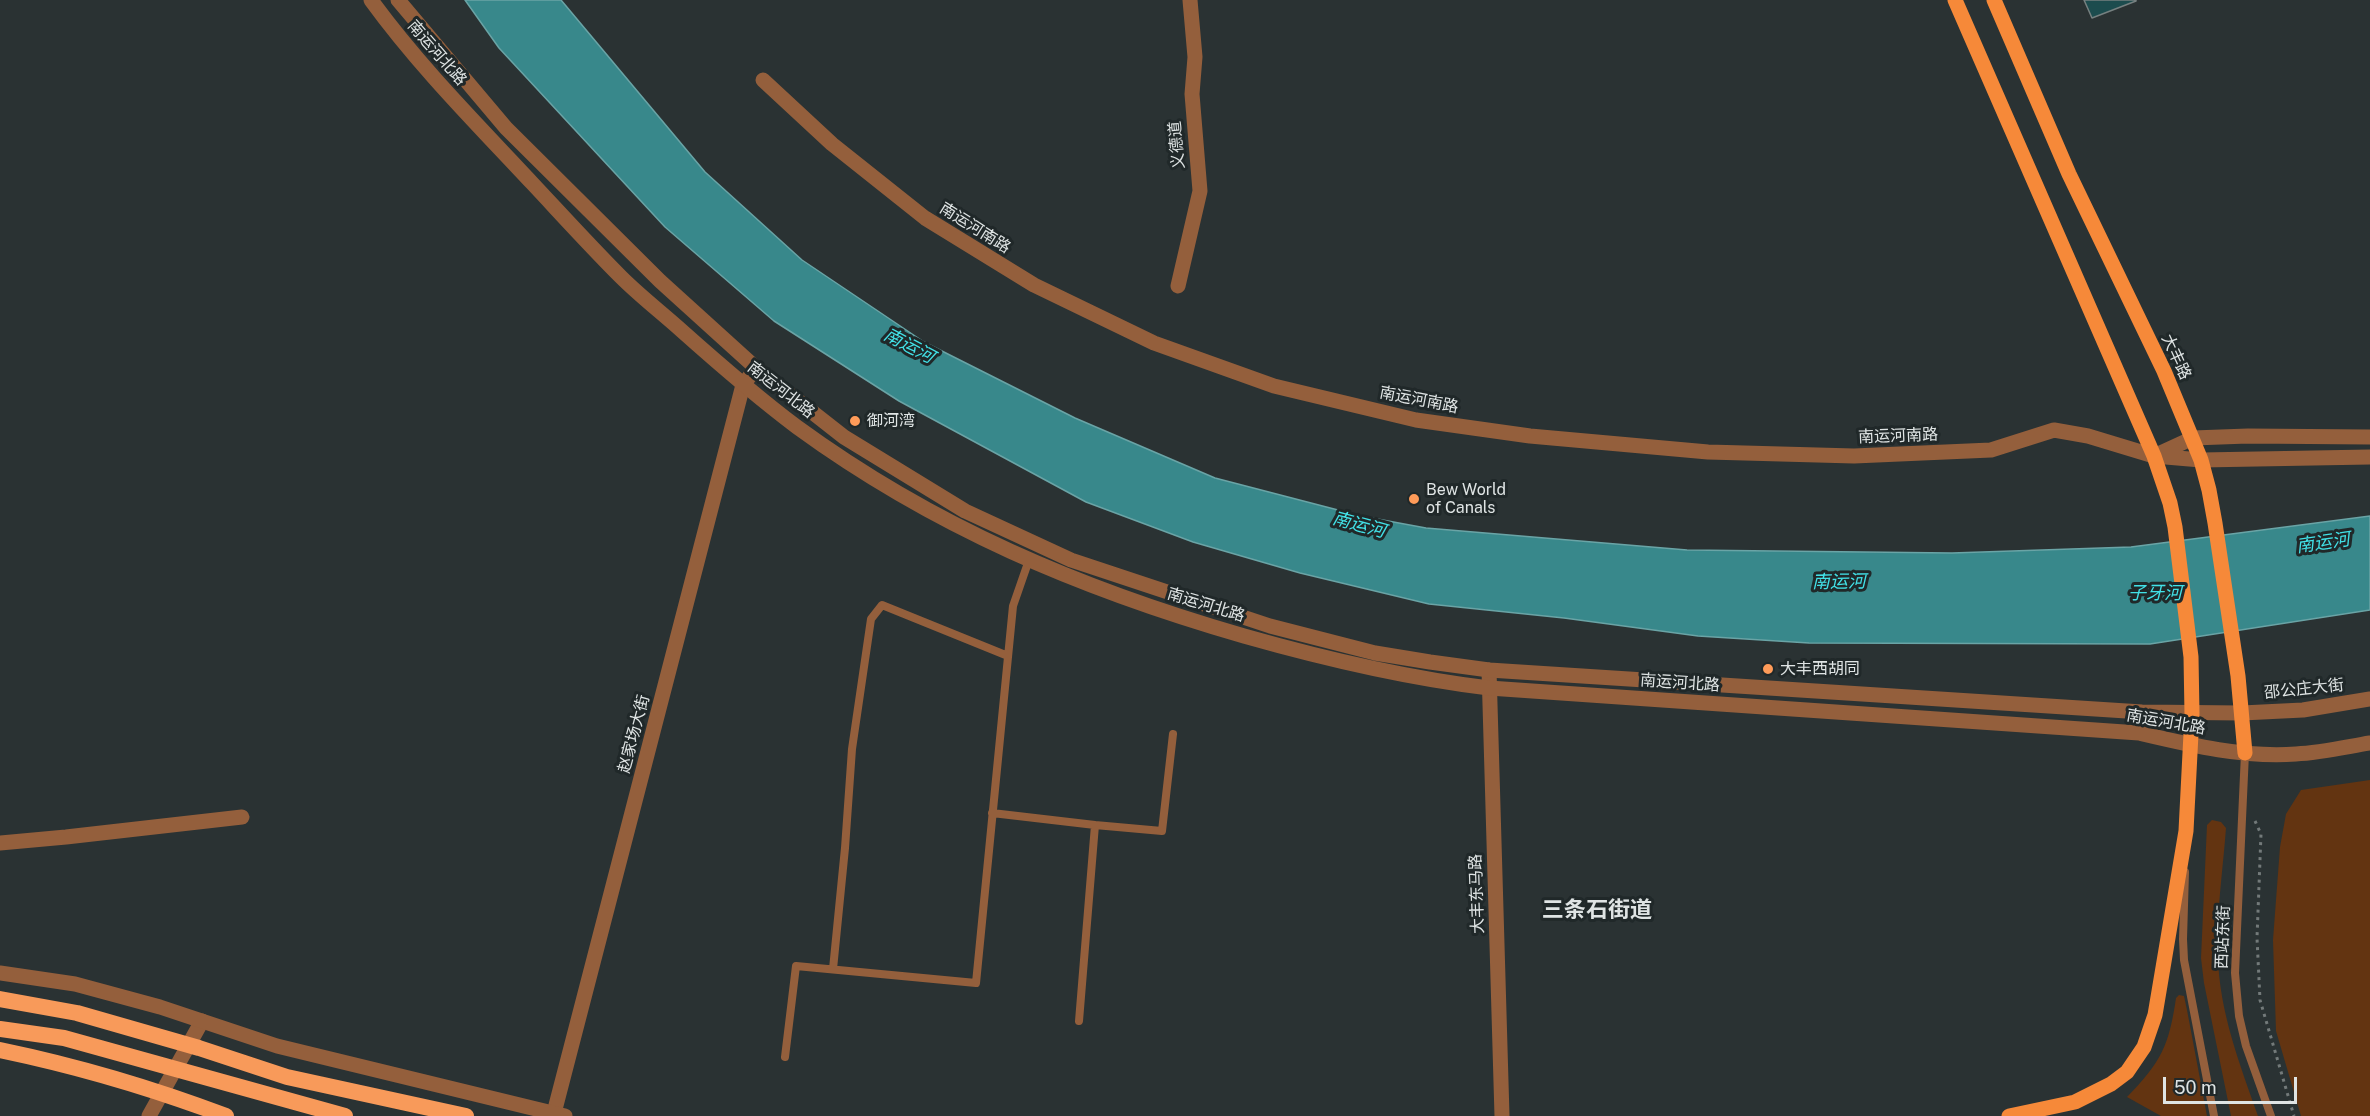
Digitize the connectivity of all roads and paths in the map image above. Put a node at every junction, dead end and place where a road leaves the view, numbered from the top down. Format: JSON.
{"nodes":[{"id":1,"x":371,"y":0,"type":"edge"},
{"id":2,"x":398,"y":0,"type":"edge"},
{"id":3,"x":1190,"y":0,"type":"edge"},
{"id":4,"x":1955,"y":0,"type":"edge"},
{"id":5,"x":1994,"y":0,"type":"edge"},
{"id":6,"x":763,"y":80,"type":"dead end"},
{"id":7,"x":1178,"y":285,"type":"dead end"},
{"id":8,"x":756,"y":368,"type":"junction"},
{"id":9,"x":743,"y":385,"type":"junction"},
{"id":10,"x":2370,"y":436,"type":"edge"},
{"id":11,"x":2193,"y":438,"type":"junction"},
{"id":12,"x":2154,"y":456,"type":"junction"},
{"id":13,"x":2370,"y":456,"type":"edge"},
{"id":14,"x":2201,"y":460,"type":"junction"},
{"id":15,"x":1034,"y":544,"type":"junction"},
{"id":16,"x":1029,"y":561,"type":"junction"},
{"id":17,"x":1008,"y":656,"type":"junction"},
{"id":18,"x":1489,"y":670,"type":"junction"},
{"id":19,"x":1489,"y":688,"type":"junction"},
{"id":20,"x":2370,"y":699,"type":"edge"},
{"id":21,"x":2242,"y":713,"type":"junction"},
{"id":22,"x":2192,"y":714,"type":"junction"},
{"id":23,"x":1173,"y":734,"type":"dead end"},
{"id":24,"x":2370,"y":743,"type":"edge"},
{"id":25,"x":2190,"y":745,"type":"junction"},
{"id":26,"x":2245,"y":753,"type":"junction"},
{"id":27,"x":992,"y":813,"type":"junction"},
{"id":28,"x":2253,"y":816,"type":"dead end"},
{"id":29,"x":242,"y":817,"type":"dead end"},
{"id":30,"x":1095,"y":825,"type":"junction"},
{"id":31,"x":2186,"y":831,"type":"junction"},
{"id":32,"x":0,"y":843,"type":"edge"},
{"id":33,"x":833,"y":969,"type":"junction"},
{"id":34,"x":0,"y":973,"type":"edge"},
{"id":35,"x":0,"y":999,"type":"edge"},
{"id":36,"x":202,"y":1021,"type":"junction"},
{"id":37,"x":1079,"y":1021,"type":"dead end"},
{"id":38,"x":0,"y":1029,"type":"edge"},
{"id":39,"x":0,"y":1050,"type":"edge"},
{"id":40,"x":785,"y":1057,"type":"dead end"},
{"id":41,"x":560,"y":1114,"type":"edge"},
{"id":42,"x":149,"y":1116,"type":"edge"},
{"id":43,"x":226,"y":1116,"type":"edge"},
{"id":44,"x":345,"y":1116,"type":"edge"},
{"id":45,"x":466,"y":1116,"type":"edge"},
{"id":46,"x":1502,"y":1116,"type":"edge"},
{"id":47,"x":2009,"y":1116,"type":"edge"},
{"id":48,"x":2214,"y":1116,"type":"edge"},
{"id":49,"x":2271,"y":1116,"type":"edge"},
{"id":50,"x":2294,"y":1116,"type":"edge"}],
"edges":[{"from":1,"to":9,"type":"street","name":"南运河北路"},
{"from":2,"to":8,"type":"street","name":"南运河北路"},
{"from":3,"to":7,"type":"street","name":"义德道"},
{"from":4,"to":12,"type":"main road"},
{"from":5,"to":11,"type":"main road","name":"大丰路"},
{"from":6,"to":12,"type":"street","name":"南运河南路"},
{"from":8,"to":9,"type":"street","name":"赵家场大街"},
{"from":8,"to":15,"type":"street","name":"南运河北路"},
{"from":9,"to":16,"type":"street","name":"南运河北路"},
{"from":9,"to":41,"type":"street","name":"赵家场大街"},
{"from":10,"to":11,"type":"street"},
{"from":11,"to":12,"type":"street"},
{"from":11,"to":14,"type":"main road","name":"大丰路"},
{"from":12,"to":14,"type":"street","name":"南运河南路"},
{"from":12,"to":22,"type":"main road"},
{"from":13,"to":14,"type":"street","name":"南运河南路"},
{"from":14,"to":21,"type":"main road","name":"大丰路"},
{"from":15,"to":16,"type":"lane"},
{"from":15,"to":18,"type":"street","name":"南运河北路"},
{"from":16,"to":17,"type":"lane"},
{"from":16,"to":19,"type":"street","name":"南运河北路"},
{"from":17,"to":27,"type":"lane"},
{"from":17,"to":33,"type":"lane"},
{"from":18,"to":19,"type":"street","name":"大丰东马路"},
{"from":18,"to":22,"type":"street","name":"南运河北路"},
{"from":19,"to":25,"type":"street","name":"南运河北路"},
{"from":19,"to":46,"type":"street","name":"大丰东马路"},
{"from":20,"to":21,"type":"street","name":"邵公庄大街"},
{"from":21,"to":22,"type":"street","name":"南运河北路"},
{"from":21,"to":26,"type":"main road","name":"大丰路"},
{"from":22,"to":25,"type":"main road"},
{"from":23,"to":30,"type":"lane"},
{"from":24,"to":26,"type":"street"},
{"from":25,"to":26,"type":"street","name":"南运河北路"},
{"from":25,"to":31,"type":"main road"},
{"from":26,"to":49,"type":"lane","name":"西站东街"},
{"from":27,"to":30,"type":"lane"},
{"from":27,"to":33,"type":"lane"},
{"from":28,"to":50,"type":"path"},
{"from":29,"to":32,"type":"street"},
{"from":30,"to":37,"type":"lane"},
{"from":31,"to":47,"type":"main road"},
{"from":31,"to":48,"type":"lane"},
{"from":33,"to":40,"type":"lane"},
{"from":34,"to":36,"type":"street"},
{"from":35,"to":45,"type":"highway","bridge":true},
{"from":36,"to":41,"type":"street"},
{"from":36,"to":42,"type":"street"},
{"from":38,"to":44,"type":"highway","bridge":true},
{"from":39,"to":43,"type":"highway","bridge":true}]}
